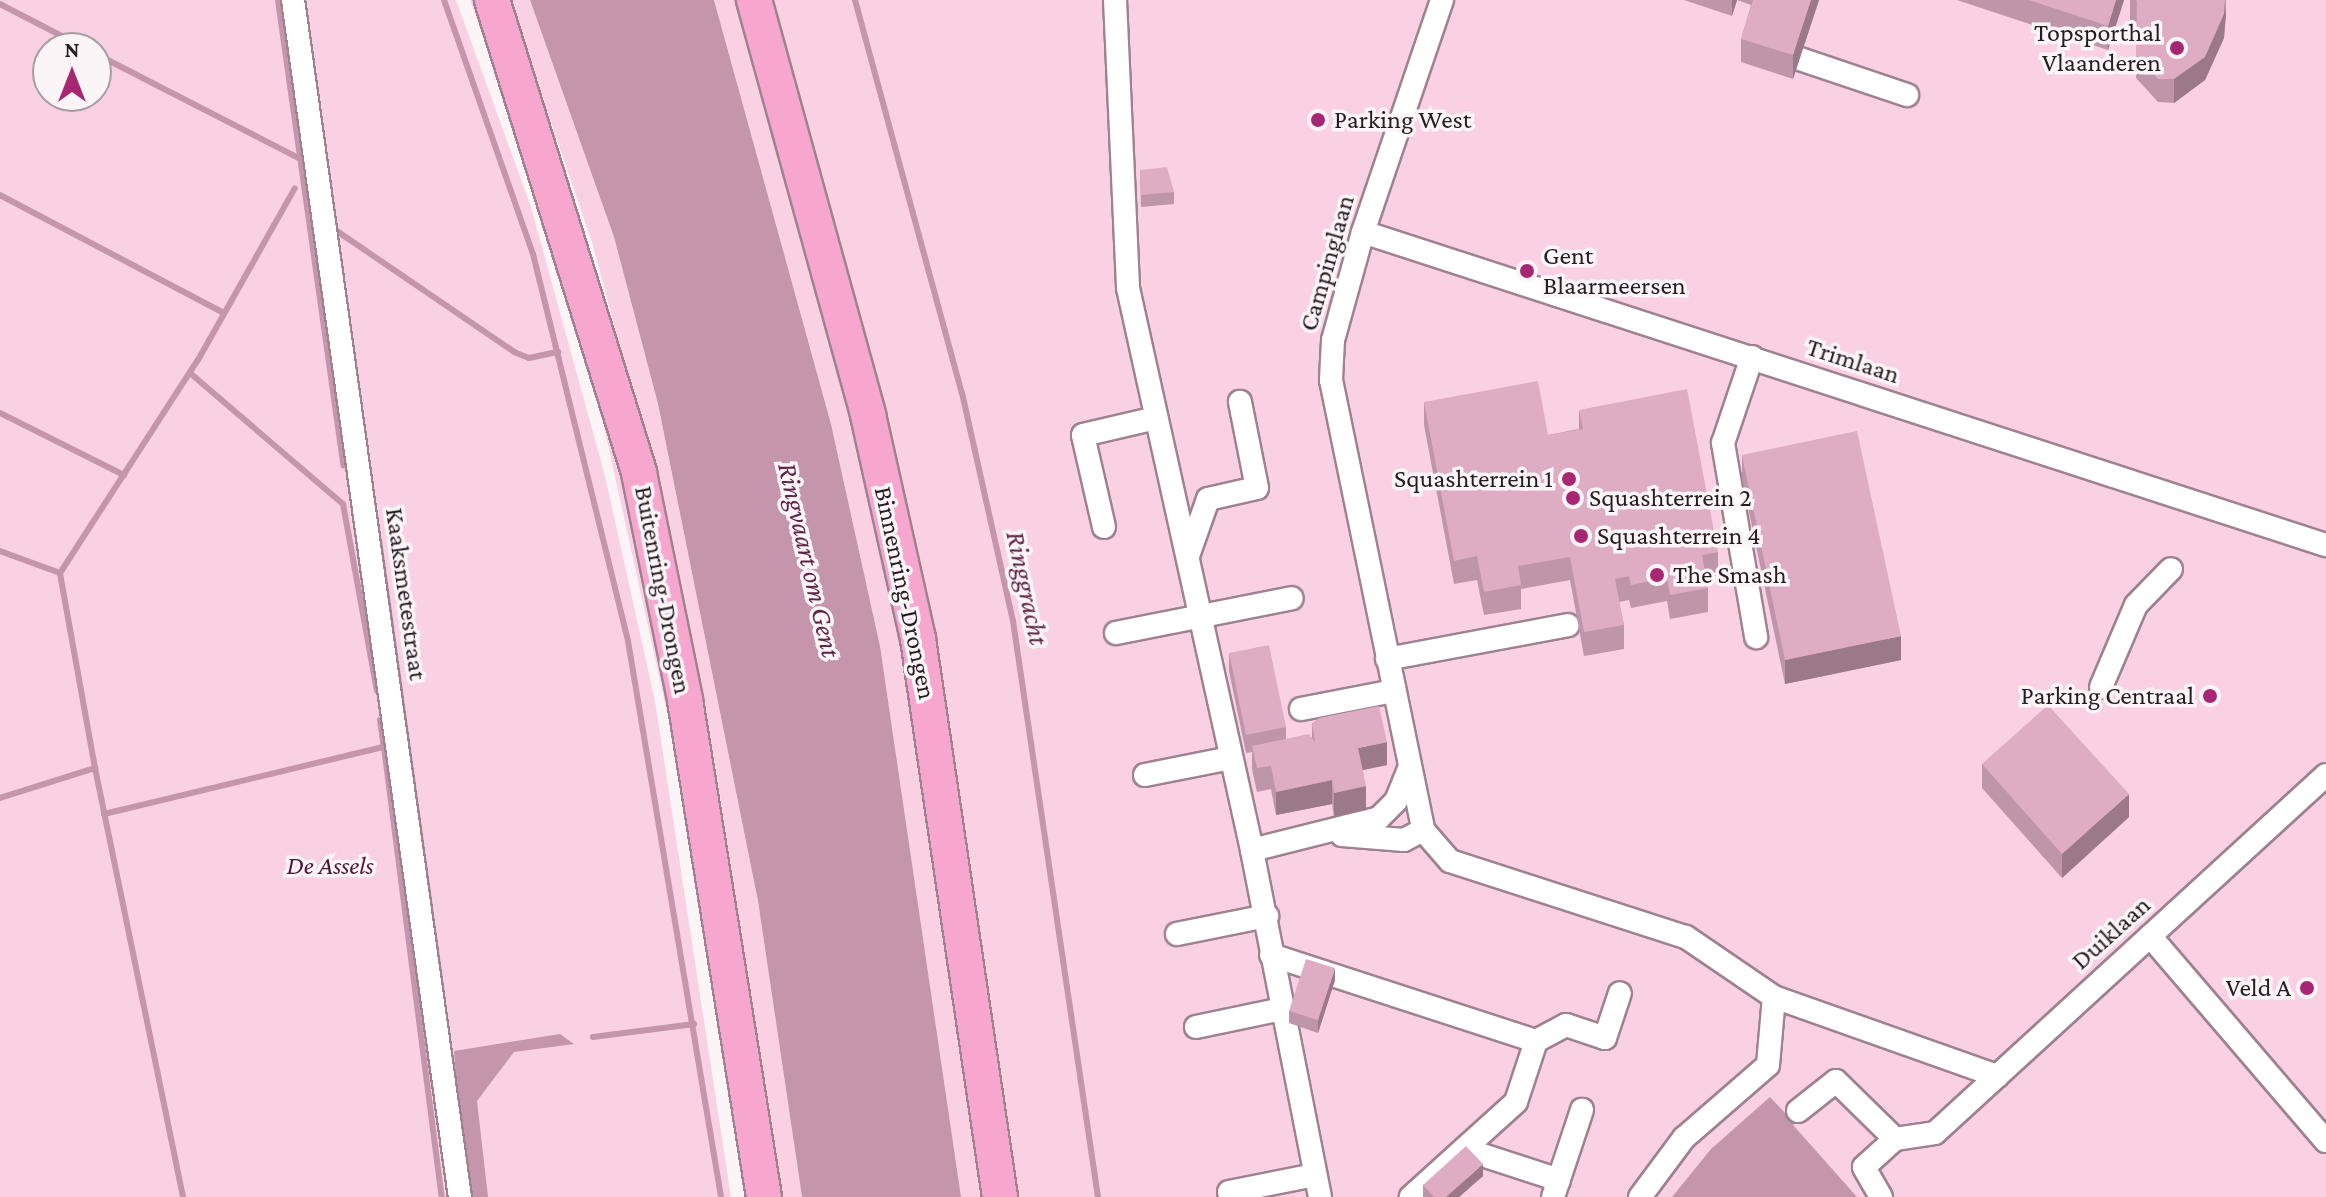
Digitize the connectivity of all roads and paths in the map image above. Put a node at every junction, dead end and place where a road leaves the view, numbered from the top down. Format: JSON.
{"nodes":[{"id":1,"x":293,"y":0,"type":"edge"},
{"id":2,"x":492,"y":0,"type":"edge"},
{"id":3,"x":754,"y":0,"type":"edge"},
{"id":4,"x":1115,"y":0,"type":"edge"},
{"id":5,"x":1442,"y":0,"type":"edge"},
{"id":6,"x":1800,"y":59,"type":"edge"},
{"id":7,"x":1907,"y":95,"type":"dead end"},
{"id":8,"x":1363,"y":232,"type":"junction"},
{"id":9,"x":1752,"y":357,"type":"junction"},
{"id":10,"x":1240,"y":402,"type":"dead end"},
{"id":11,"x":1156,"y":418,"type":"junction"},
{"id":12,"x":1104,"y":527,"type":"dead end"},
{"id":13,"x":2326,"y":545,"type":"edge"},
{"id":14,"x":1189,"y":554,"type":"junction"},
{"id":15,"x":2171,"y":569,"type":"dead end"},
{"id":16,"x":1292,"y":598,"type":"dead end"},
{"id":17,"x":1202,"y":616,"type":"junction"},
{"id":18,"x":1568,"y":625,"type":"dead end"},
{"id":19,"x":1116,"y":633,"type":"dead end"},
{"id":20,"x":1756,"y":637,"type":"dead end"},
{"id":21,"x":1387,"y":659,"type":"junction"},
{"id":22,"x":2101,"y":687,"type":"dead end"},
{"id":23,"x":1394,"y":691,"type":"junction"},
{"id":24,"x":1301,"y":709,"type":"dead end"},
{"id":25,"x":1231,"y":758,"type":"junction"},
{"id":26,"x":1409,"y":768,"type":"junction"},
{"id":27,"x":1145,"y":775,"type":"dead end"},
{"id":28,"x":2326,"y":775,"type":"edge"},
{"id":29,"x":1423,"y":830,"type":"junction"},
{"id":30,"x":1333,"y":834,"type":"junction"},
{"id":31,"x":1252,"y":850,"type":"junction"},
{"id":32,"x":1267,"y":916,"type":"junction"},
{"id":33,"x":1177,"y":934,"type":"dead end"},
{"id":34,"x":2150,"y":936,"type":"junction"},
{"id":35,"x":1271,"y":955,"type":"junction"},
{"id":36,"x":1620,"y":993,"type":"dead end"},
{"id":37,"x":1774,"y":997,"type":"junction"},
{"id":38,"x":1282,"y":1009,"type":"junction"},
{"id":39,"x":1196,"y":1027,"type":"dead end"},
{"id":40,"x":1536,"y":1041,"type":"junction"},
{"id":41,"x":1997,"y":1076,"type":"junction"},
{"id":42,"x":1582,"y":1110,"type":"dead end"},
{"id":43,"x":1798,"y":1111,"type":"dead end"},
{"id":44,"x":1895,"y":1139,"type":"junction"},
{"id":45,"x":2326,"y":1141,"type":"edge"},
{"id":46,"x":1464,"y":1149,"type":"junction"},
{"id":47,"x":1318,"y":1186,"type":"edge"},
{"id":48,"x":1556,"y":1188,"type":"edge"},
{"id":49,"x":1229,"y":1192,"type":"dead end"},
{"id":50,"x":460,"y":1197,"type":"edge"},
{"id":51,"x":764,"y":1197,"type":"edge"},
{"id":52,"x":1000,"y":1197,"type":"edge"},
{"id":53,"x":1411,"y":1197,"type":"edge"},
{"id":54,"x":1640,"y":1197,"type":"edge"},
{"id":55,"x":1881,"y":1197,"type":"edge"}],
"edges":[{"from":1,"to":50,"type":"street","name":"Kaaksmetestraat"},
{"from":2,"to":51,"type":"highway","name":"Buitenring-Drongen"},
{"from":3,"to":52,"type":"highway","name":"Binnenring-Drongen"},
{"from":4,"to":11,"type":"street"},
{"from":5,"to":8,"type":"street","name":"Campinglaan"},
{"from":6,"to":7,"type":"street"},
{"from":8,"to":9,"type":"street","name":"Trimlaan"},
{"from":8,"to":21,"type":"street","name":"Campinglaan"},
{"from":9,"to":13,"type":"street","name":"Trimlaan"},
{"from":9,"to":20,"type":"street"},
{"from":10,"to":14,"type":"street"},
{"from":11,"to":12,"type":"street"},
{"from":11,"to":14,"type":"street"},
{"from":14,"to":17,"type":"street"},
{"from":15,"to":22,"type":"street"},
{"from":16,"to":17,"type":"street"},
{"from":17,"to":19,"type":"street"},
{"from":17,"to":25,"type":"street"},
{"from":18,"to":21,"type":"street"},
{"from":21,"to":23,"type":"street","name":"Campinglaan"},
{"from":23,"to":24,"type":"street"},
{"from":23,"to":26,"type":"street","name":"Campinglaan"},
{"from":25,"to":27,"type":"street"},
{"from":25,"to":31,"type":"street"},
{"from":26,"to":29,"type":"street","name":"Campinglaan"},
{"from":26,"to":30,"type":"street"},
{"from":28,"to":34,"type":"street","name":"Duiklaan"},
{"from":29,"to":30,"type":"street"},
{"from":29,"to":37,"type":"street"},
{"from":30,"to":31,"type":"street"},
{"from":31,"to":32,"type":"street"},
{"from":32,"to":33,"type":"street"},
{"from":32,"to":35,"type":"street"},
{"from":34,"to":41,"type":"street","name":"Duiklaan"},
{"from":34,"to":45,"type":"street"},
{"from":35,"to":38,"type":"street"},
{"from":35,"to":40,"type":"street"},
{"from":36,"to":40,"type":"street"},
{"from":37,"to":41,"type":"street"},
{"from":37,"to":54,"type":"street"},
{"from":38,"to":39,"type":"street"},
{"from":38,"to":47,"type":"street"},
{"from":40,"to":46,"type":"street"},
{"from":41,"to":44,"type":"street","name":"Duiklaan"},
{"from":42,"to":48,"type":"street"},
{"from":43,"to":44,"type":"street"},
{"from":44,"to":55,"type":"street"},
{"from":46,"to":48,"type":"street"},
{"from":46,"to":53,"type":"street"},
{"from":47,"to":49,"type":"street"}]}
